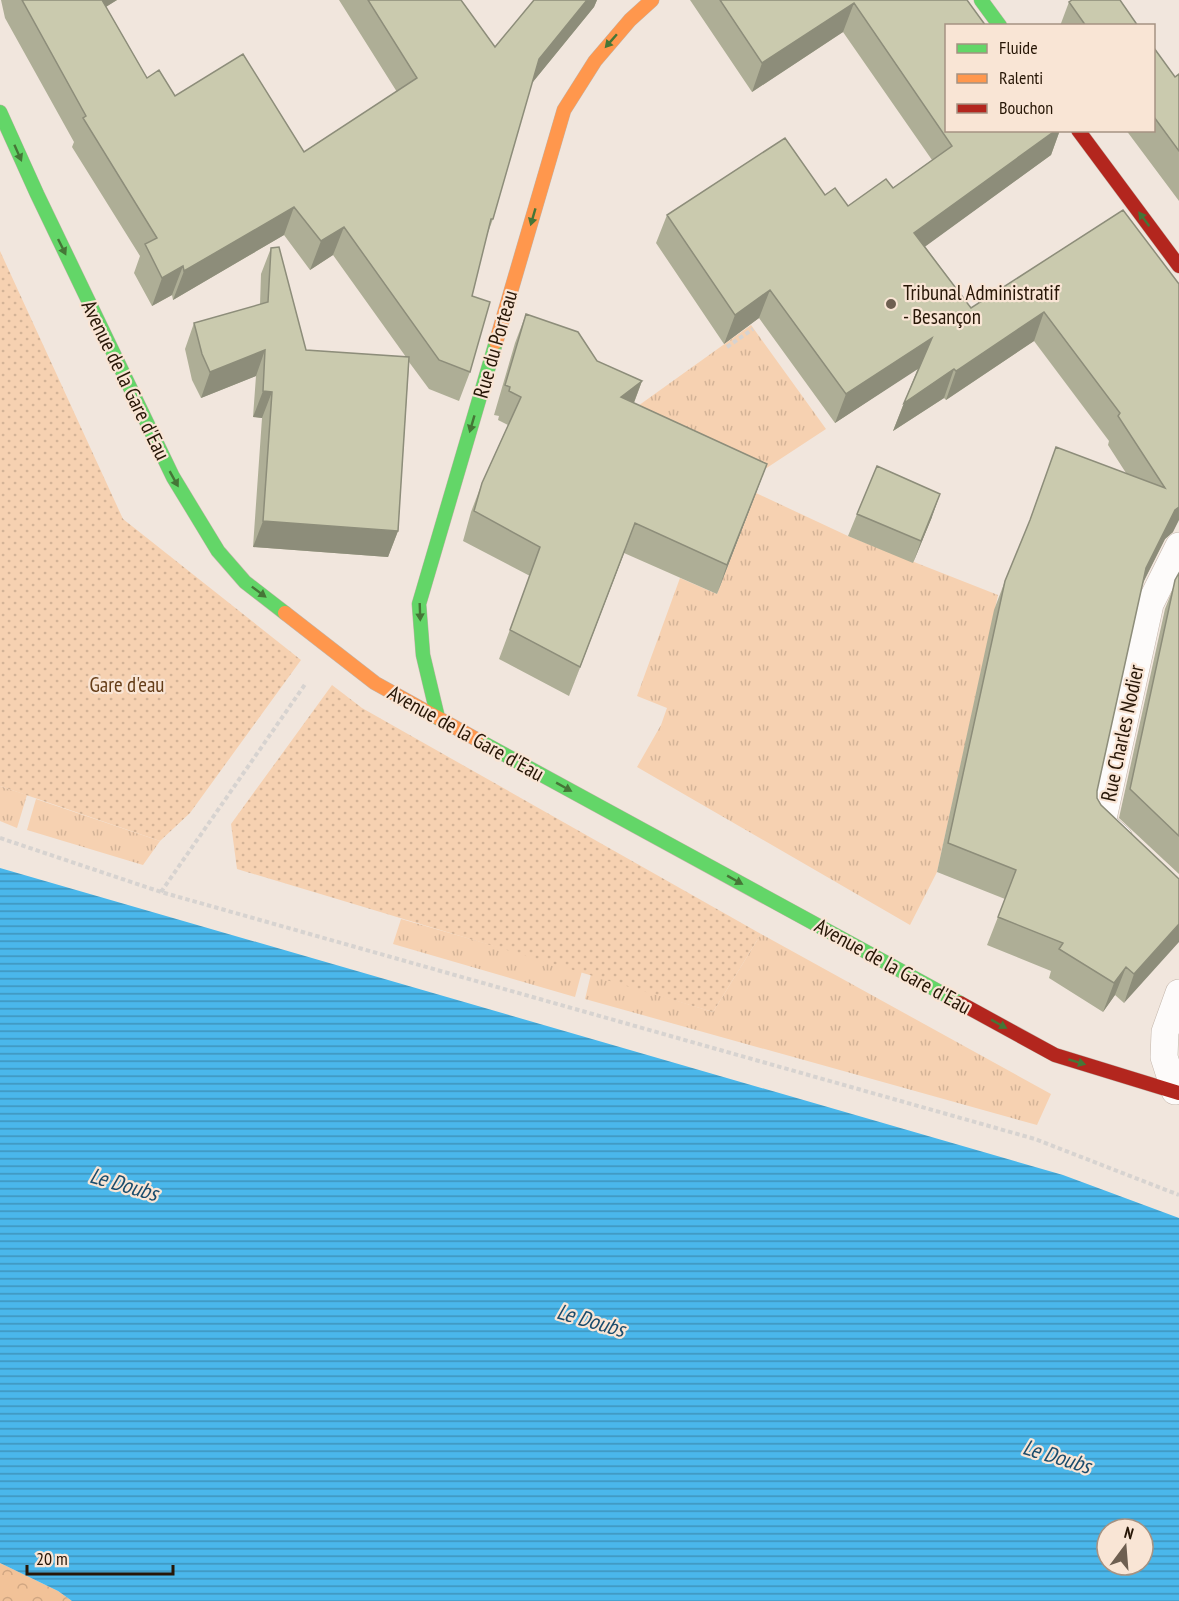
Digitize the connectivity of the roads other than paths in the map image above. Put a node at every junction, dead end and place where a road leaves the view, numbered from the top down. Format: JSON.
{"nodes":[{"id":1,"x":652,"y":0,"type":"edge"},
{"id":2,"x":981,"y":0,"type":"edge"},
{"id":3,"x":999,"y":24,"type":"edge"},
{"id":4,"x":0,"y":112,"type":"edge"},
{"id":5,"x":1079,"y":132,"type":"edge"},
{"id":6,"x":1179,"y":266,"type":"edge"},
{"id":7,"x":1179,"y":546,"type":"edge"},
{"id":8,"x":438,"y":718,"type":"junction"},
{"id":9,"x":1136,"y":855,"type":"edge"},
{"id":10,"x":1179,"y":993,"type":"edge"},
{"id":11,"x":1177,"y":1092,"type":"edge"}],
"edges":[{"from":1,"to":8,"type":"main road","name":"Rue du Porteau","one_way":true},
{"from":2,"to":3,"type":"main road"},
{"from":4,"to":8,"type":"main road","name":"Avenue de la Gare d'Eau","one_way":true},
{"from":6,"to":5,"type":"main road","one_way":true},
{"from":7,"to":9,"type":"lane","name":"Rue Charles Nodier"},
{"from":8,"to":11,"type":"main road","name":"Avenue de la Gare d'Eau","one_way":true},
{"from":10,"to":11,"type":"lane"}]}
